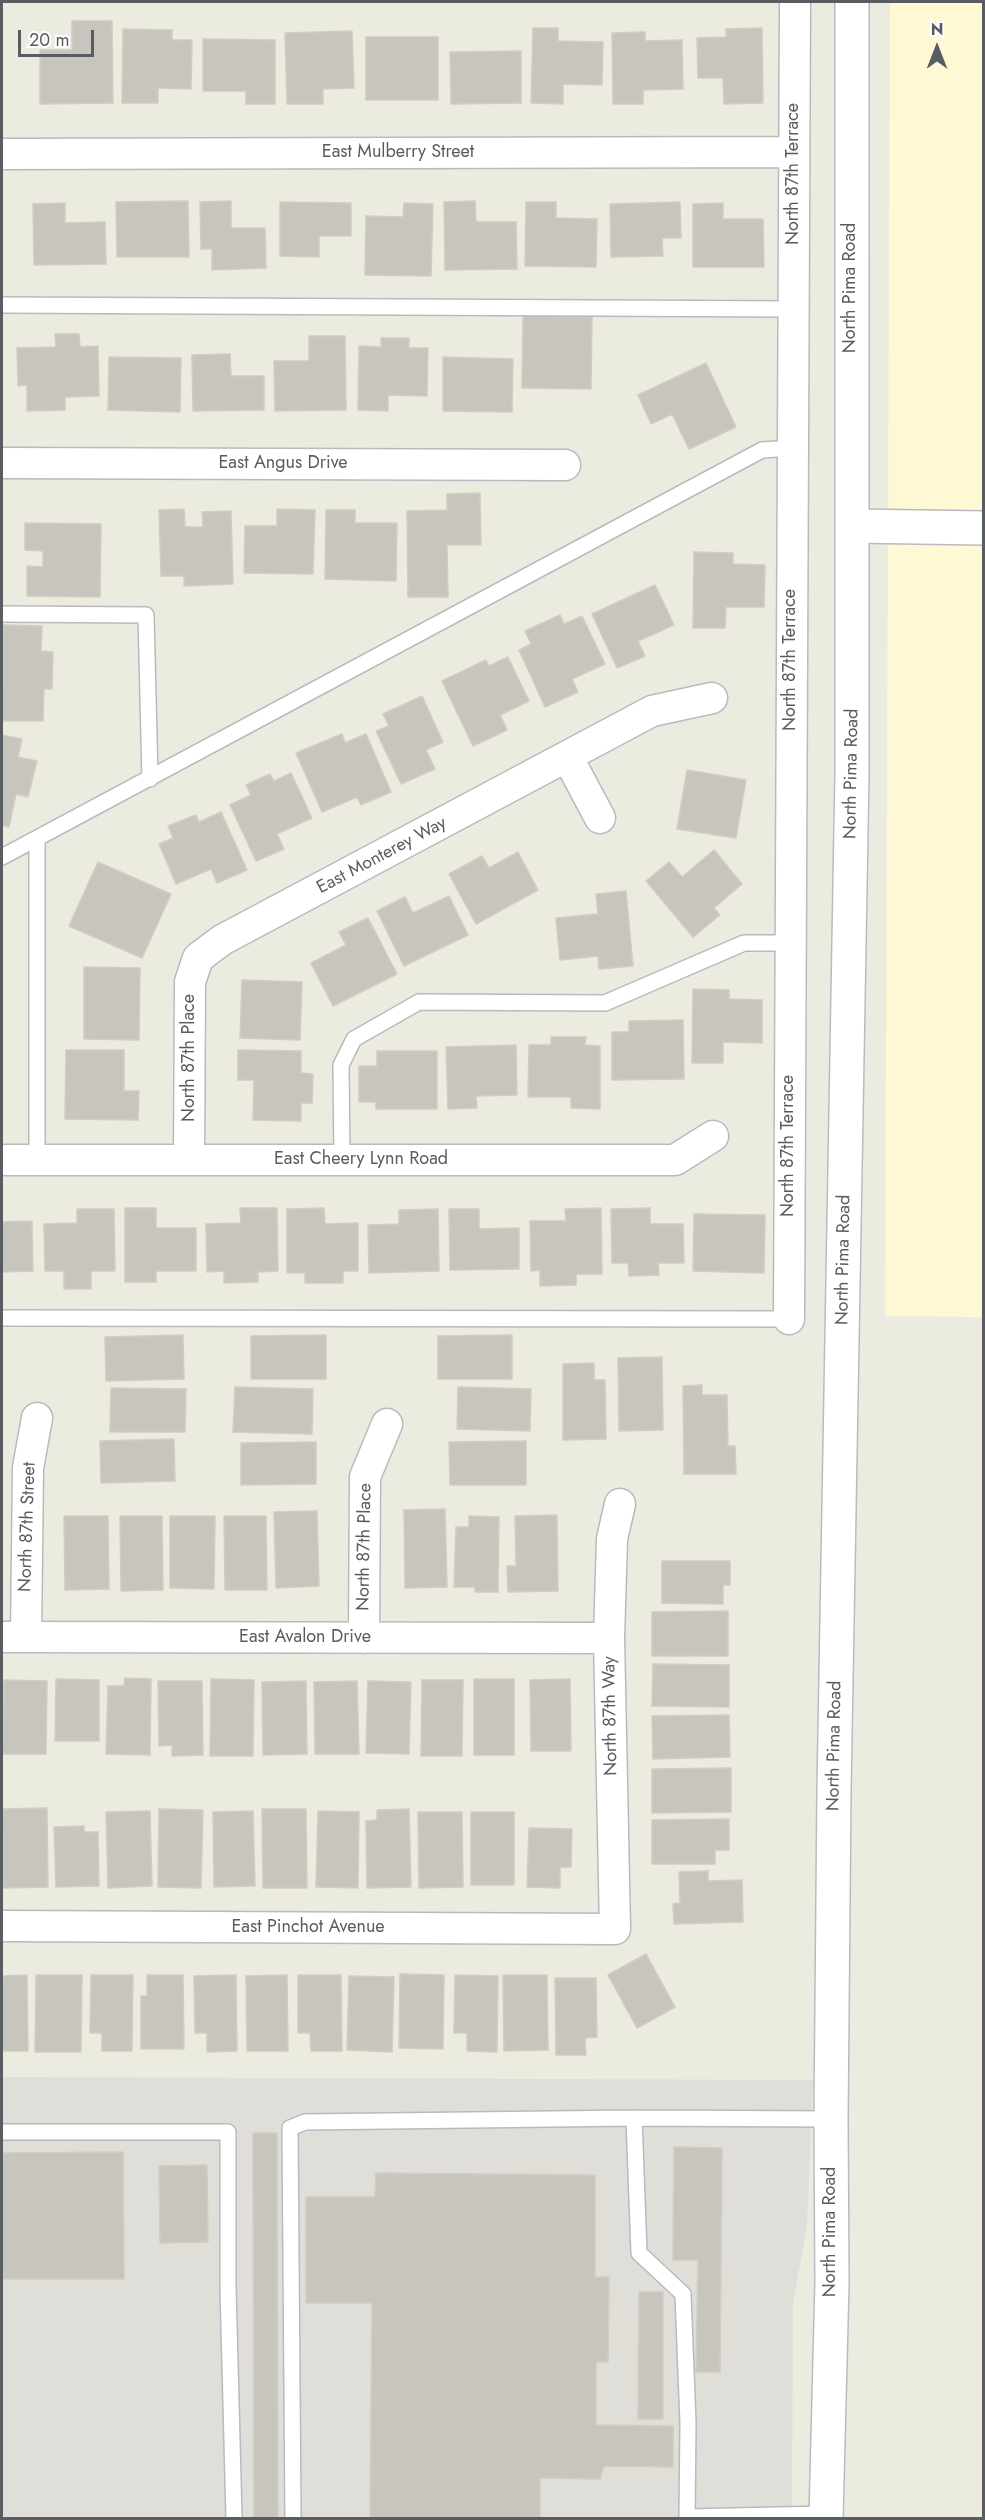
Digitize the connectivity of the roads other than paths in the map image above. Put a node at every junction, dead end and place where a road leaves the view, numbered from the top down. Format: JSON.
{"nodes":[{"id":1,"x":795,"y":2,"type":"edge"},
{"id":2,"x":852,"y":2,"type":"edge"},
{"id":3,"x":794,"y":152,"type":"junction"},
{"id":4,"x":2,"y":154,"type":"edge"},
{"id":5,"x":2,"y":305,"type":"edge"},
{"id":6,"x":794,"y":309,"type":"junction"},
{"id":7,"x":793,"y":448,"type":"junction"},
{"id":8,"x":2,"y":463,"type":"edge"},
{"id":9,"x":565,"y":465,"type":"dead end"},
{"id":10,"x":853,"y":526,"type":"junction"},
{"id":11,"x":984,"y":528,"type":"edge"},
{"id":12,"x":2,"y":614,"type":"edge"},
{"id":13,"x":712,"y":698,"type":"dead end"},
{"id":14,"x":568,"y":758,"type":"junction"},
{"id":15,"x":150,"y":778,"type":"junction"},
{"id":16,"x":600,"y":818,"type":"dead end"},
{"id":17,"x":37,"y":839,"type":"junction"},
{"id":18,"x":2,"y":857,"type":"edge"},
{"id":19,"x":789,"y":943,"type":"junction"},
{"id":20,"x":198,"y":958,"type":"joint"},
{"id":21,"x":713,"y":1136,"type":"dead end"},
{"id":22,"x":2,"y":1160,"type":"edge"},
{"id":23,"x":37,"y":1160,"type":"junction"},
{"id":24,"x":189,"y":1160,"type":"junction"},
{"id":25,"x":342,"y":1160,"type":"junction"},
{"id":26,"x":2,"y":1318,"type":"edge"},
{"id":27,"x":789,"y":1319,"type":"joint"},
{"id":28,"x":37,"y":1418,"type":"dead end"},
{"id":29,"x":387,"y":1424,"type":"dead end"},
{"id":30,"x":620,"y":1504,"type":"dead end"},
{"id":31,"x":14,"y":1637,"type":"edge"},
{"id":32,"x":364,"y":1638,"type":"junction"},
{"id":33,"x":609,"y":1638,"type":"junction"},
{"id":34,"x":2,"y":1926,"type":"edge"},
{"id":35,"x":615,"y":1929,"type":"joint"},
{"id":36,"x":634,"y":2118,"type":"junction"},
{"id":37,"x":831,"y":2119,"type":"junction"},
{"id":38,"x":2,"y":2132,"type":"edge"},
{"id":39,"x":826,"y":2516,"type":"edge"},
{"id":40,"x":234,"y":2518,"type":"edge"},
{"id":41,"x":293,"y":2518,"type":"edge"},
{"id":42,"x":688,"y":2518,"type":"edge"}],
"edges":[{"from":1,"to":3,"type":"street","name":"North 87th Terrace"},
{"from":2,"to":10,"type":"main road","name":"North Pima Road"},
{"from":3,"to":4,"type":"street","name":"East Mulberry Street"},
{"from":3,"to":6,"type":"street","name":"North 87th Terrace"},
{"from":5,"to":6,"type":"lane"},
{"from":6,"to":7,"type":"street","name":"North 87th Terrace"},
{"from":7,"to":15,"type":"lane"},
{"from":7,"to":19,"type":"street","name":"North 87th Terrace"},
{"from":8,"to":9,"type":"street","name":"East Angus Drive"},
{"from":10,"to":11,"type":"main road"},
{"from":10,"to":37,"type":"main road","name":"North Pima Road"},
{"from":12,"to":15,"type":"lane"},
{"from":13,"to":14,"type":"street","name":"East Monterey Way"},
{"from":14,"to":16,"type":"street"},
{"from":14,"to":20,"type":"street","name":"East Monterey Way"},
{"from":15,"to":17,"type":"lane"},
{"from":17,"to":18,"type":"lane"},
{"from":17,"to":23,"type":"lane"},
{"from":19,"to":25,"type":"lane"},
{"from":19,"to":27,"type":"street","name":"North 87th Terrace"},
{"from":20,"to":24,"type":"street","name":"North 87th Place"},
{"from":21,"to":25,"type":"street","name":"East Cheery Lynn Road"},
{"from":22,"to":23,"type":"street","name":"East Cheery Lynn Road"},
{"from":23,"to":24,"type":"street","name":"East Cheery Lynn Road"},
{"from":24,"to":25,"type":"street","name":"East Cheery Lynn Road"},
{"from":26,"to":27,"type":"lane"},
{"from":28,"to":31,"type":"street","name":"North 87th Street"},
{"from":29,"to":32,"type":"street","name":"North 87th Place"},
{"from":30,"to":33,"type":"street","name":"North 87th Way"},
{"from":31,"to":32,"type":"street","name":"East Avalon Drive"},
{"from":32,"to":33,"type":"street","name":"East Avalon Drive"},
{"from":33,"to":35,"type":"street","name":"North 87th Way"},
{"from":34,"to":35,"type":"street","name":"East Pinchot Avenue"},
{"from":36,"to":37,"type":"lane"},
{"from":36,"to":41,"type":"lane"},
{"from":36,"to":42,"type":"lane"},
{"from":37,"to":39,"type":"main road","name":"North Pima Road"},
{"from":38,"to":40,"type":"lane"},
{"from":39,"to":42,"type":"lane"}]}
